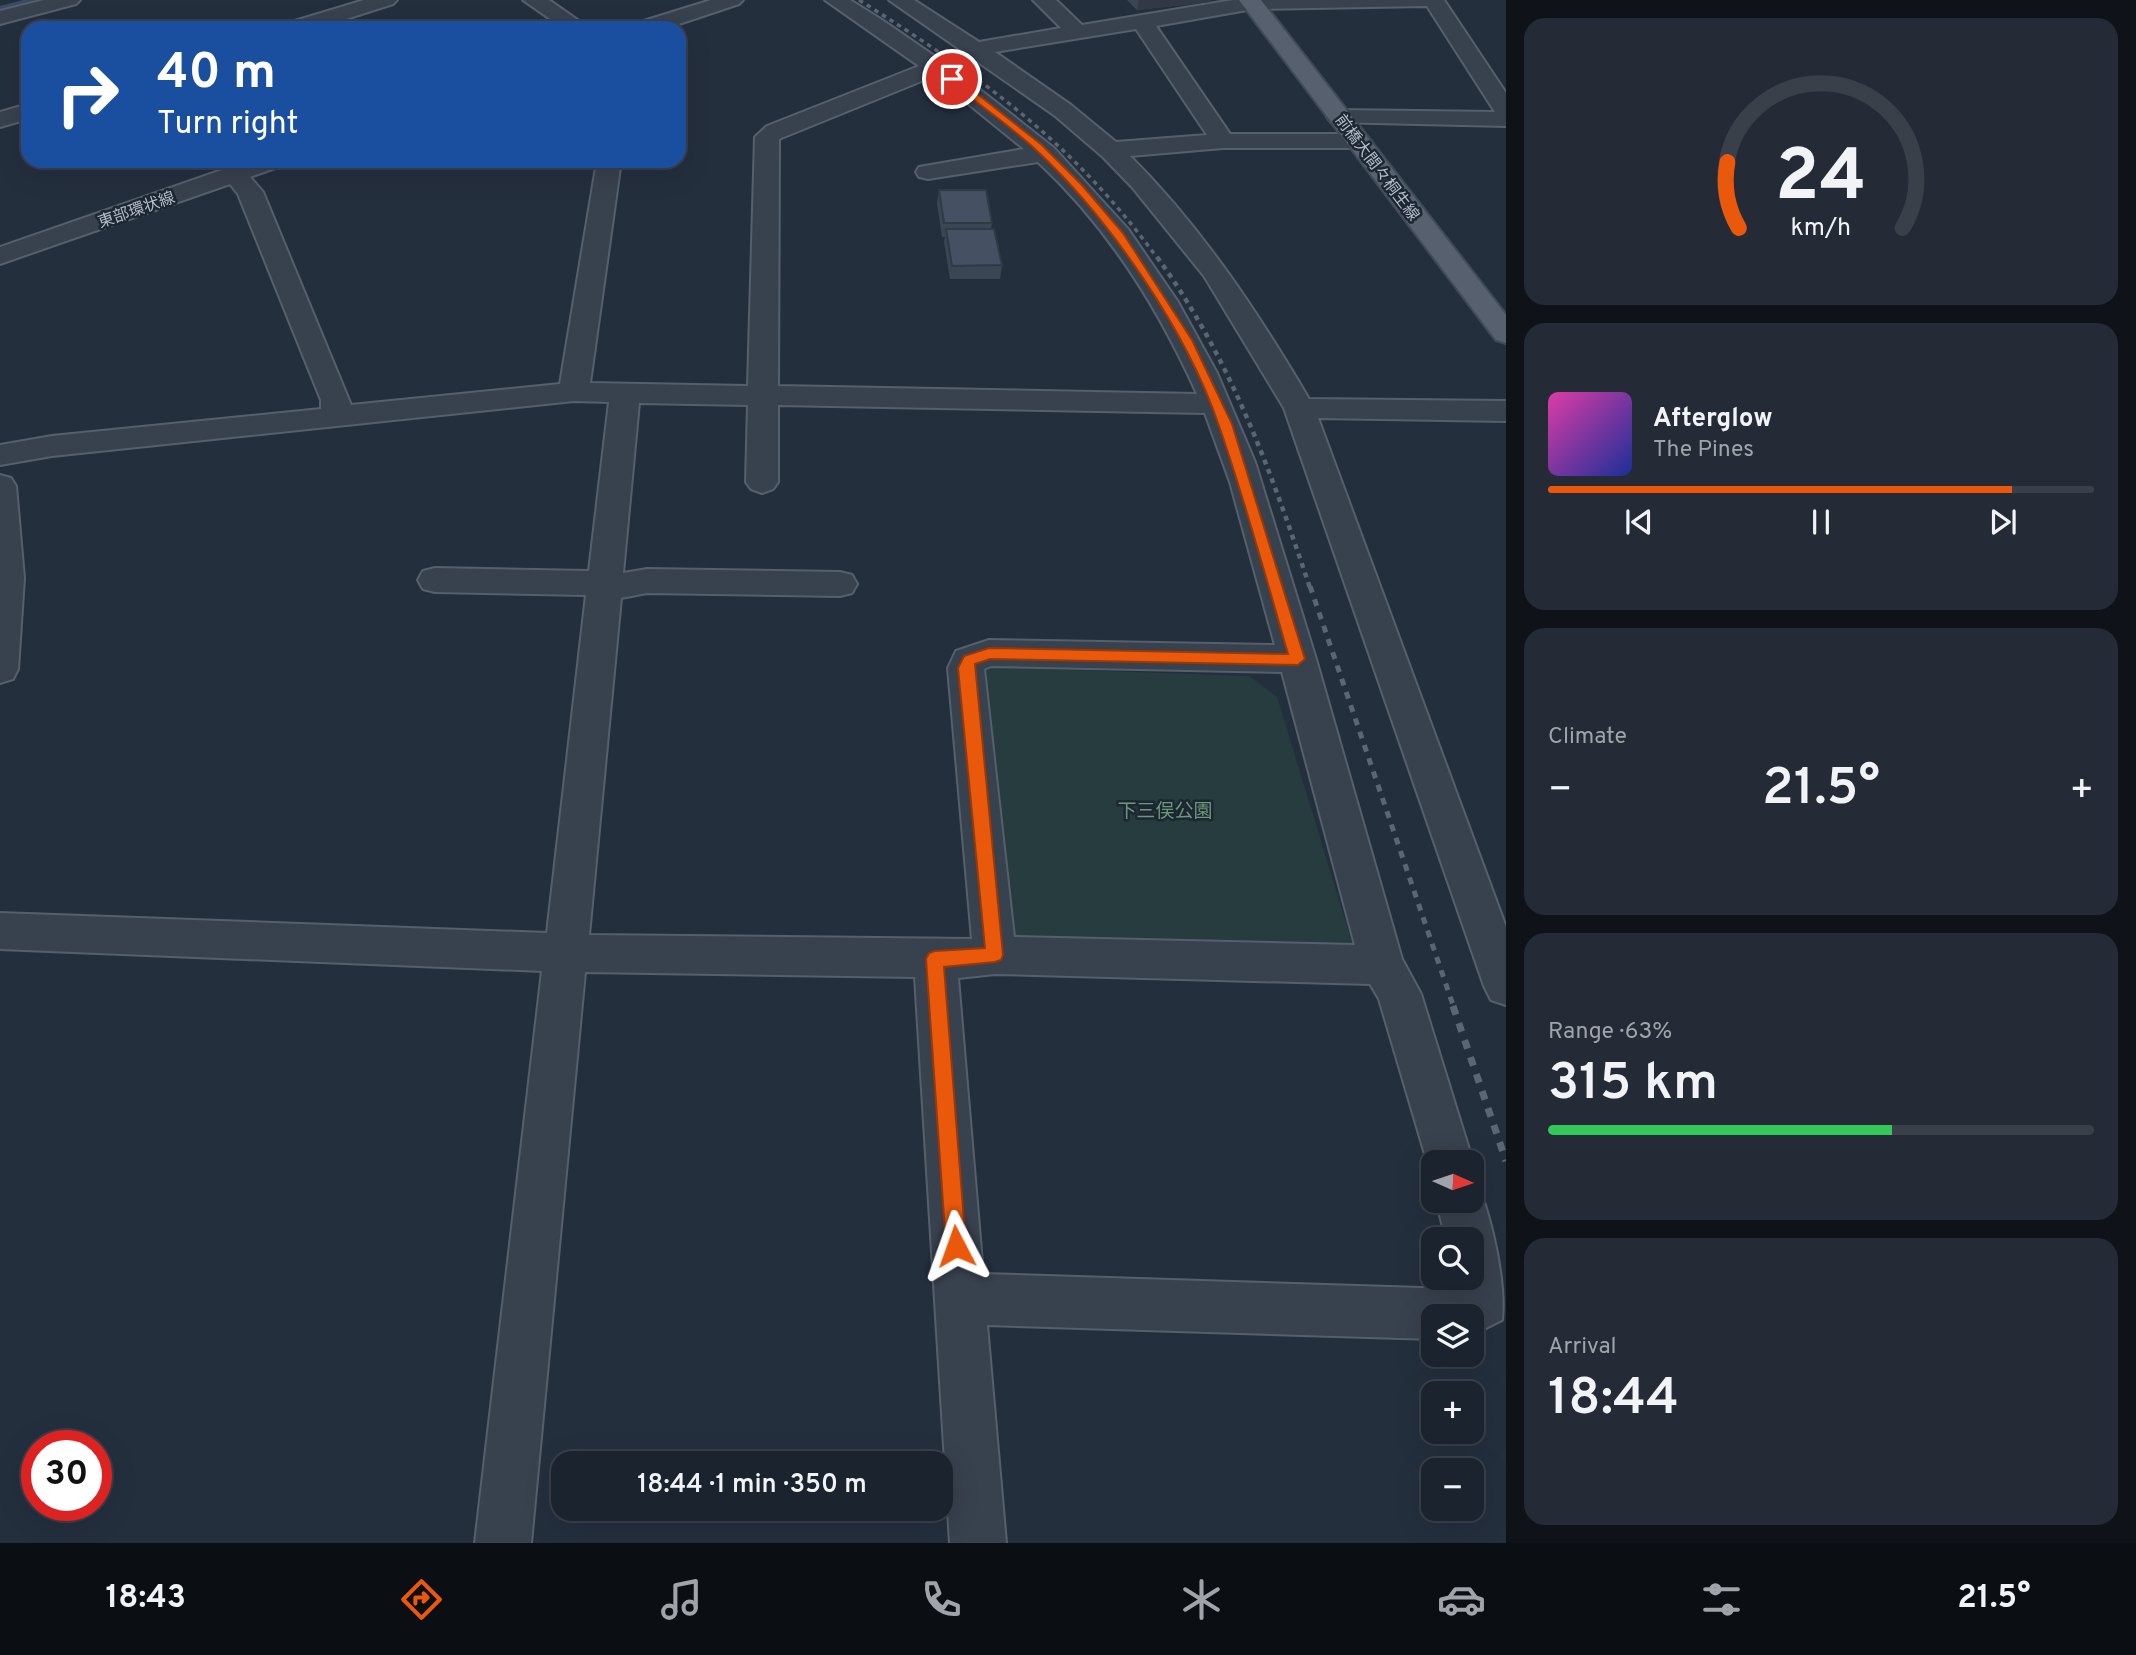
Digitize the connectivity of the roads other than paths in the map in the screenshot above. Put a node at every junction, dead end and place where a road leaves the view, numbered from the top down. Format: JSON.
{"nodes":[{"id":1,"x":69,"y":0,"type":"edge"},
{"id":2,"x":386,"y":0,"type":"edge"},
{"id":3,"x":534,"y":0,"type":"edge"},
{"id":4,"x":732,"y":0,"type":"edge"},
{"id":5,"x":836,"y":0,"type":"edge"},
{"id":6,"x":900,"y":0,"type":"edge"},
{"id":7,"x":1044,"y":0,"type":"edge"},
{"id":8,"x":1431,"y":0,"type":"edge"},
{"id":9,"x":1252,"y":1,"type":"edge"},
{"id":10,"x":0,"y":18,"type":"edge"},
{"id":11,"x":1140,"y":20,"type":"junction"},
{"id":12,"x":318,"y":21,"type":"edge"},
{"id":13,"x":567,"y":21,"type":"edge"},
{"id":14,"x":667,"y":21,"type":"edge"},
{"id":15,"x":1076,"y":31,"type":"junction"},
{"id":16,"x":974,"y":49,"type":"junction"},
{"id":17,"x":936,"y":67,"type":"junction"},
{"id":18,"x":1506,"y":110,"type":"edge"},
{"id":19,"x":21,"y":113,"type":"edge"},
{"id":20,"x":1339,"y":117,"type":"junction"},
{"id":21,"x":1506,"y":119,"type":"edge"},
{"id":22,"x":0,"y":120,"type":"edge"},
{"id":23,"x":1223,"y":141,"type":"junction"},
{"id":24,"x":1357,"y":141,"type":"junction"},
{"id":25,"x":1110,"y":150,"type":"junction"},
{"id":26,"x":1045,"y":153,"type":"junction"},
{"id":27,"x":252,"y":168,"type":"edge"},
{"id":28,"x":608,"y":168,"type":"edge"},
{"id":29,"x":928,"y":172,"type":"dead end"},
{"id":30,"x":234,"y":174,"type":"junction"},
{"id":31,"x":0,"y":256,"type":"edge"},
{"id":32,"x":1506,"y":334,"type":"edge"},
{"id":33,"x":574,"y":392,"type":"junction"},
{"id":34,"x":625,"y":394,"type":"junction"},
{"id":35,"x":763,"y":396,"type":"junction"},
{"id":36,"x":1217,"y":404,"type":"junction"},
{"id":37,"x":1299,"y":408,"type":"junction"},
{"id":38,"x":1506,"y":411,"type":"edge"},
{"id":39,"x":336,"y":415,"type":"junction"},
{"id":40,"x":0,"y":456,"type":"edge"},
{"id":41,"x":762,"y":482,"type":"dead end"},
{"id":42,"x":0,"y":486,"type":"edge"},
{"id":43,"x":435,"y":580,"type":"dead end"},
{"id":44,"x":841,"y":584,"type":"dead end"},
{"id":45,"x":605,"y":588,"type":"junction"},
{"id":46,"x":1298,"y":659,"type":"junction"},
{"id":47,"x":0,"y":670,"type":"edge"},
{"id":48,"x":0,"y":930,"type":"edge"},
{"id":49,"x":566,"y":953,"type":"junction"},
{"id":50,"x":995,"y":955,"type":"junction"},
{"id":51,"x":935,"y":959,"type":"junction"},
{"id":52,"x":1382,"y":965,"type":"junction"},
{"id":53,"x":1505,"y":978,"type":"edge"},
{"id":54,"x":1444,"y":1150,"type":"edge"},
{"id":55,"x":1484,"y":1282,"type":"edge"},
{"id":56,"x":960,"y":1298,"type":"junction"},
{"id":57,"x":503,"y":1543,"type":"edge"},
{"id":58,"x":978,"y":1543,"type":"edge"}],
"edges":[{"from":1,"to":10,"type":"street"},
{"from":2,"to":12,"type":"street"},
{"from":3,"to":13,"type":"street"},
{"from":4,"to":14,"type":"street"},
{"from":5,"to":17,"type":"street"},
{"from":6,"to":16,"type":"street"},
{"from":7,"to":15,"type":"street"},
{"from":8,"to":9,"type":"street"},
{"from":8,"to":18,"type":"street"},
{"from":9,"to":11,"type":"street"},
{"from":9,"to":20,"type":"main road","name":"前橋大間々桐生線"},
{"from":11,"to":15,"type":"street"},
{"from":11,"to":23,"type":"street"},
{"from":15,"to":16,"type":"street"},
{"from":16,"to":25,"type":"street"},
{"from":17,"to":26,"type":"street"},
{"from":17,"to":35,"type":"street"},
{"from":19,"to":22,"type":"street"},
{"from":20,"to":21,"type":"street"},
{"from":20,"to":24,"type":"main road","name":"前橋大間々桐生線"},
{"from":23,"to":24,"type":"street"},
{"from":23,"to":25,"type":"street"},
{"from":24,"to":32,"type":"main road","name":"前橋大間々桐生線"},
{"from":25,"to":37,"type":"street"},
{"from":26,"to":29,"type":"street"},
{"from":26,"to":36,"type":"street"},
{"from":27,"to":30,"type":"street","name":"東部環状線"},
{"from":28,"to":33,"type":"street"},
{"from":30,"to":31,"type":"street","name":"東部環状線"},
{"from":30,"to":39,"type":"street"},
{"from":33,"to":34,"type":"street"},
{"from":33,"to":39,"type":"street"},
{"from":34,"to":35,"type":"street"},
{"from":34,"to":45,"type":"street"},
{"from":35,"to":36,"type":"street"},
{"from":35,"to":41,"type":"street"},
{"from":36,"to":46,"type":"street"},
{"from":37,"to":38,"type":"street"},
{"from":37,"to":53,"type":"street"},
{"from":39,"to":40,"type":"street"},
{"from":42,"to":47,"type":"street"},
{"from":43,"to":45,"type":"street"},
{"from":44,"to":45,"type":"street"},
{"from":45,"to":49,"type":"street"},
{"from":46,"to":50,"type":"street"},
{"from":46,"to":52,"type":"street"},
{"from":48,"to":49,"type":"street"},
{"from":49,"to":51,"type":"street"},
{"from":49,"to":57,"type":"street"},
{"from":50,"to":51,"type":"street"},
{"from":50,"to":52,"type":"street"},
{"from":51,"to":56,"type":"street"},
{"from":52,"to":54,"type":"street"},
{"from":55,"to":56,"type":"street"},
{"from":56,"to":58,"type":"street"}]}
